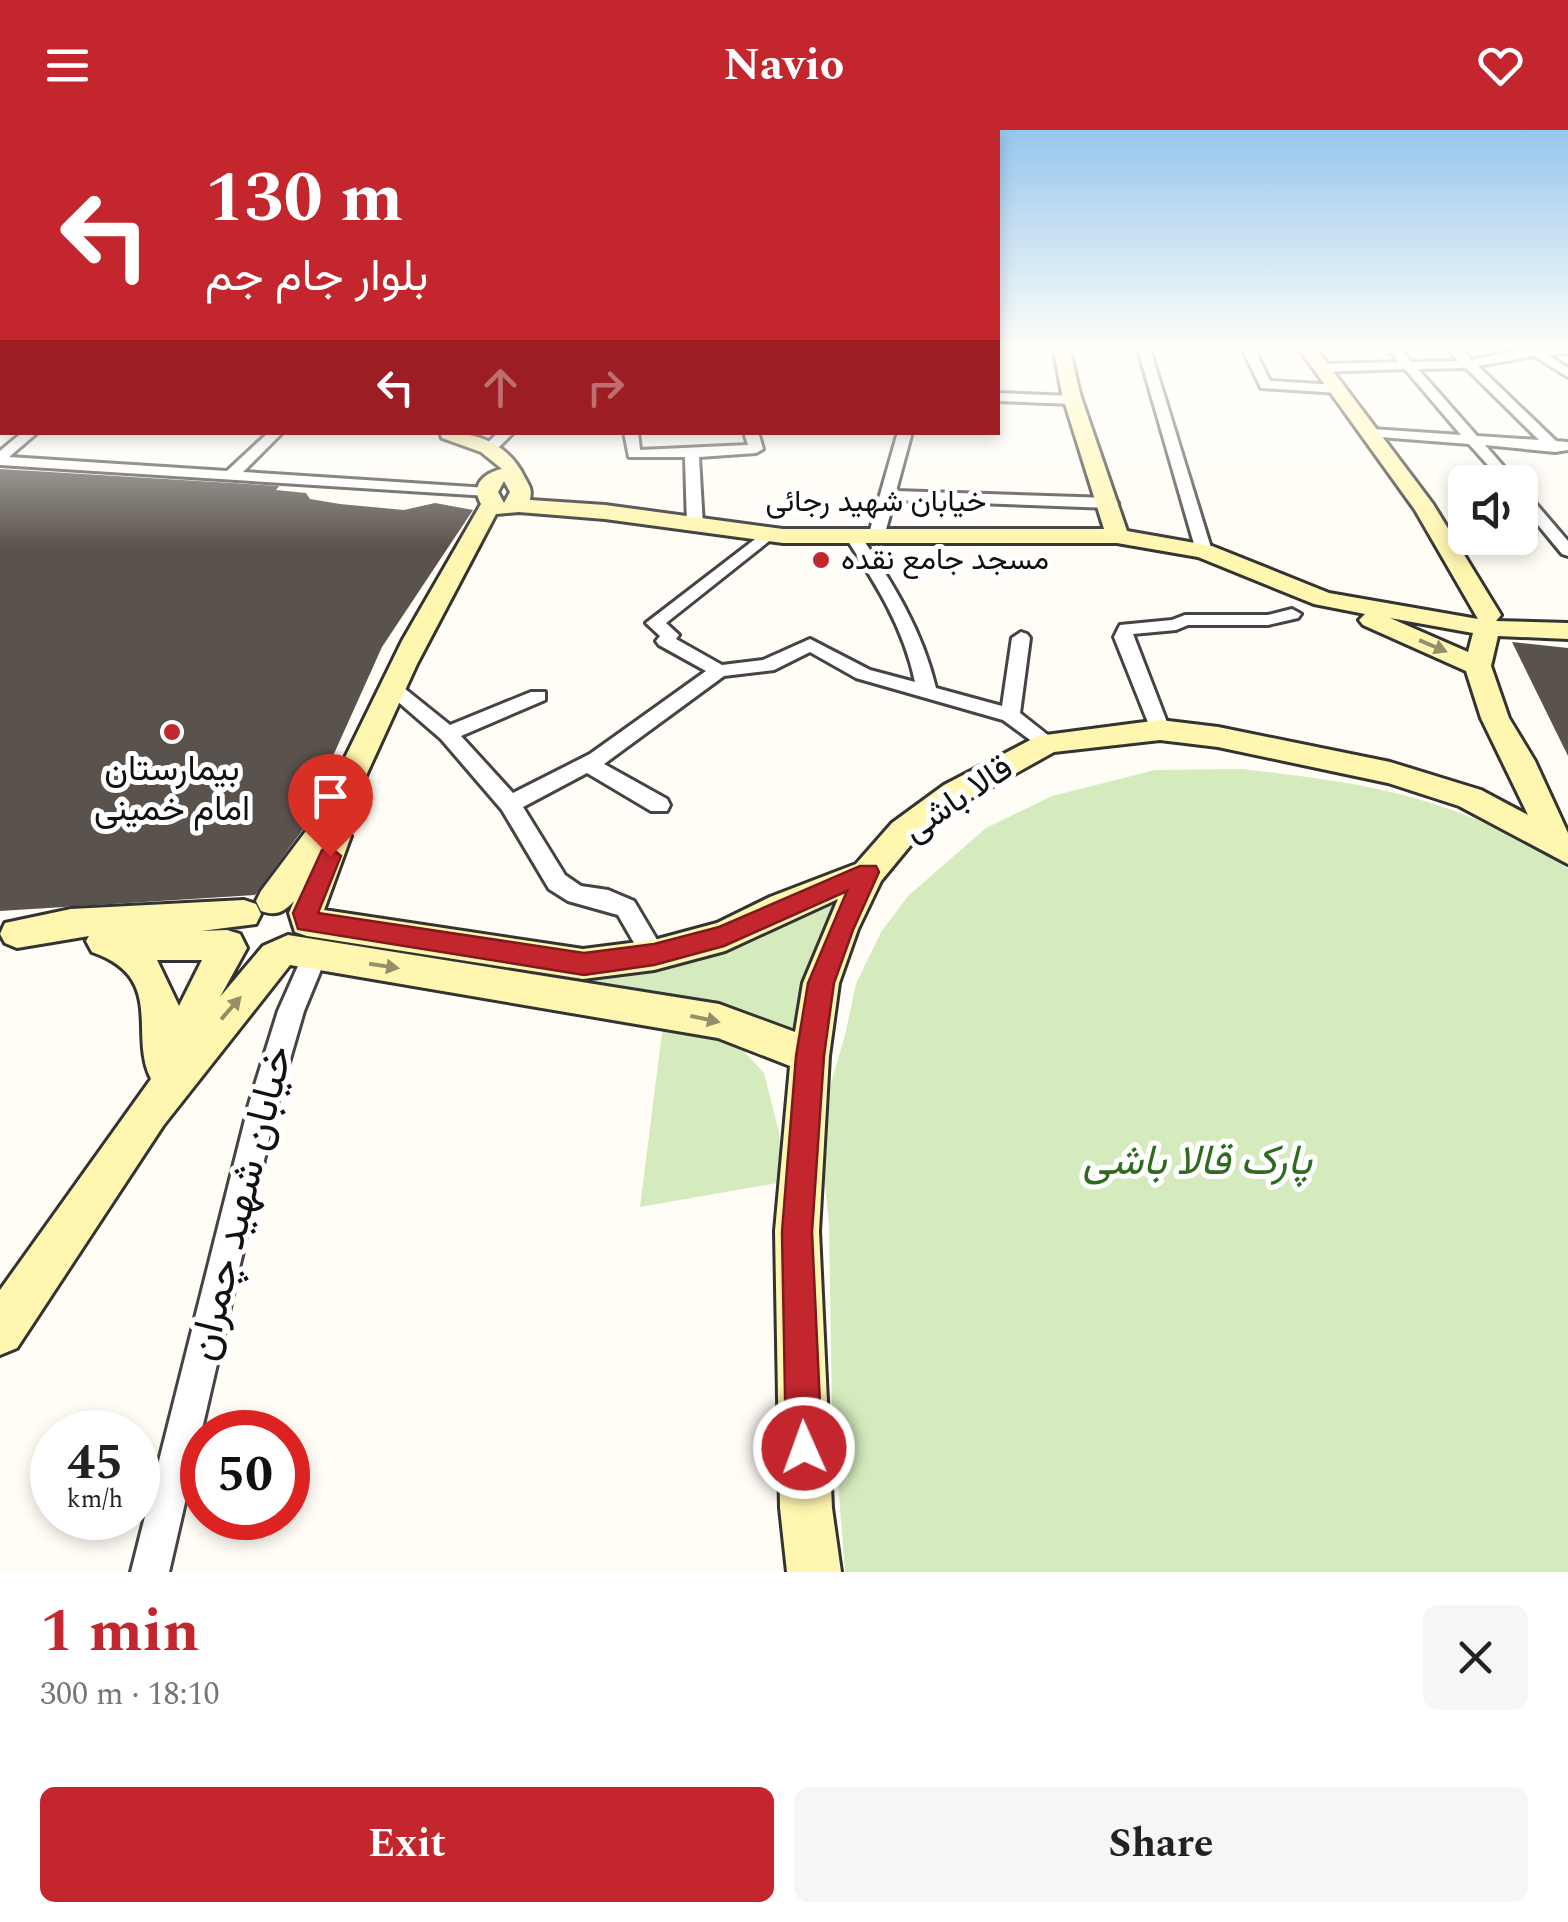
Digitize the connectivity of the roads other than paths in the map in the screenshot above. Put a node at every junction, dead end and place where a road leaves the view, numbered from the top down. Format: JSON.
{"nodes":[{"id":1,"x":1078,"y":413,"type":"edge"},
{"id":2,"x":1163,"y":413,"type":"edge"},
{"id":3,"x":1357,"y":413,"type":"edge"},
{"id":4,"x":1451,"y":413,"type":"edge"},
{"id":5,"x":1524,"y":413,"type":"edge"},
{"id":6,"x":1372,"y":433,"type":"junction"},
{"id":7,"x":29,"y":435,"type":"edge"},
{"id":8,"x":274,"y":435,"type":"edge"},
{"id":9,"x":450,"y":435,"type":"edge"},
{"id":10,"x":453,"y":435,"type":"edge"},
{"id":11,"x":506,"y":435,"type":"edge"},
{"id":12,"x":631,"y":435,"type":"edge"},
{"id":13,"x":752,"y":435,"type":"edge"},
{"id":14,"x":903,"y":435,"type":"edge"},
{"id":15,"x":1475,"y":440,"type":"junction"},
{"id":16,"x":1560,"y":445,"type":"edge"},
{"id":17,"x":489,"y":449,"type":"junction"},
{"id":18,"x":692,"y":453,"type":"junction"},
{"id":19,"x":0,"y":460,"type":"edge"},
{"id":20,"x":1568,"y":461,"type":"edge"},
{"id":21,"x":1496,"y":465,"type":"edge"},
{"id":22,"x":230,"y":476,"type":"junction"},
{"id":23,"x":505,"y":493,"type":"junction"},
{"id":24,"x":887,"y":495,"type":"junction"},
{"id":25,"x":1110,"y":503,"type":"junction"},
{"id":26,"x":1538,"y":516,"type":"edge"},
{"id":27,"x":695,"y":526,"type":"junction"},
{"id":28,"x":767,"y":535,"type":"junction"},
{"id":29,"x":1117,"y":536,"type":"junction"},
{"id":30,"x":865,"y":537,"type":"junction"},
{"id":31,"x":1204,"y":551,"type":"junction"},
{"id":32,"x":1568,"y":552,"type":"edge"},
{"id":33,"x":1325,"y":590,"type":"junction"},
{"id":34,"x":1292,"y":614,"type":"dead end"},
{"id":35,"x":1487,"y":621,"type":"junction"},
{"id":36,"x":1568,"y":630,"type":"edge"},
{"id":37,"x":1021,"y":638,"type":"dead end"},
{"id":38,"x":1478,"y":666,"type":"junction"},
{"id":39,"x":719,"y":671,"type":"junction"},
{"id":40,"x":392,"y":688,"type":"junction"},
{"id":41,"x":926,"y":692,"type":"junction"},
{"id":42,"x":538,"y":696,"type":"dead end"},
{"id":43,"x":1010,"y":716,"type":"junction"},
{"id":44,"x":1160,"y":730,"type":"junction"},
{"id":45,"x":448,"y":734,"type":"junction"},
{"id":46,"x":1048,"y":744,"type":"junction"},
{"id":47,"x":588,"y":764,"type":"junction"},
{"id":48,"x":510,"y":804,"type":"junction"},
{"id":49,"x":659,"y":805,"type":"dead end"},
{"id":50,"x":1560,"y":835,"type":"edge"},
{"id":51,"x":868,"y":872,"type":"junction"},
{"id":52,"x":8,"y":933,"type":"edge"},
{"id":53,"x":274,"y":934,"type":"junction"},
{"id":54,"x":116,"y":942,"type":"junction"},
{"id":55,"x":654,"y":955,"type":"junction"},
{"id":56,"x":810,"y":1056,"type":"junction"},
{"id":57,"x":156,"y":1095,"type":"junction"},
{"id":58,"x":0,"y":1331,"type":"edge"},
{"id":59,"x":150,"y":1572,"type":"edge"},
{"id":60,"x":814,"y":1572,"type":"edge"}],
"edges":[{"from":1,"to":25,"type":"main road"},
{"from":2,"to":31,"type":"street"},
{"from":3,"to":6,"type":"main road"},
{"from":4,"to":15,"type":"street"},
{"from":5,"to":16,"type":"street"},
{"from":6,"to":15,"type":"street"},
{"from":6,"to":35,"type":"main road"},
{"from":7,"to":19,"type":"street"},
{"from":8,"to":22,"type":"street"},
{"from":9,"to":23,"type":"main road"},
{"from":10,"to":17,"type":"main road"},
{"from":11,"to":17,"type":"street"},
{"from":12,"to":18,"type":"street"},
{"from":13,"to":18,"type":"street"},
{"from":14,"to":24,"type":"street"},
{"from":15,"to":16,"type":"street"},
{"from":15,"to":21,"type":"street"},
{"from":16,"to":20,"type":"street"},
{"from":17,"to":23,"type":"main road"},
{"from":18,"to":27,"type":"street"},
{"from":19,"to":22,"type":"street"},
{"from":22,"to":23,"type":"street"},
{"from":23,"to":27,"type":"main road","name":"خیابان شهید رجائی"},
{"from":23,"to":40,"type":"main road","name":"خیابان شهید چمران"},
{"from":24,"to":25,"type":"street"},
{"from":24,"to":30,"type":"street"},
{"from":25,"to":29,"type":"main road"},
{"from":26,"to":32,"type":"street"},
{"from":27,"to":28,"type":"main road","name":"خیابان شهید رجائی"},
{"from":28,"to":30,"type":"main road","name":"خیابان شهید رجائی"},
{"from":28,"to":39,"type":"street"},
{"from":29,"to":30,"type":"main road","name":"خیابان شهید رجائی"},
{"from":29,"to":31,"type":"main road","name":"خیابان شهید رجائی"},
{"from":30,"to":41,"type":"street"},
{"from":31,"to":33,"type":"main road","name":"خیابان شهید رجائی"},
{"from":33,"to":35,"type":"main road","name":"خیابان شهید رجائی"},
{"from":33,"to":38,"type":"main road","one_way":true},
{"from":34,"to":44,"type":"street"},
{"from":35,"to":36,"type":"main road","name":"خیابان شهید رجائی"},
{"from":35,"to":38,"type":"main road"},
{"from":37,"to":43,"type":"street"},
{"from":38,"to":50,"type":"main road"},
{"from":39,"to":41,"type":"street"},
{"from":39,"to":47,"type":"street"},
{"from":40,"to":45,"type":"street"},
{"from":40,"to":53,"type":"main road","name":"خیابان شهید چمران"},
{"from":41,"to":43,"type":"street"},
{"from":42,"to":45,"type":"street"},
{"from":43,"to":46,"type":"street"},
{"from":44,"to":46,"type":"main road","name":"قالا باشی"},
{"from":44,"to":50,"type":"main road","name":"قالا باشی"},
{"from":45,"to":48,"type":"street"},
{"from":46,"to":51,"type":"main road","name":"قالا باشی"},
{"from":47,"to":48,"type":"street"},
{"from":47,"to":49,"type":"street"},
{"from":48,"to":55,"type":"street"},
{"from":51,"to":55,"type":"main road"},
{"from":51,"to":56,"type":"main road","name":"قالا باشی"},
{"from":52,"to":53,"type":"main road"},
{"from":52,"to":54,"type":"main road"},
{"from":53,"to":54,"type":"main road"},
{"from":53,"to":55,"type":"main road"},
{"from":53,"to":56,"type":"main road","one_way":true},
{"from":53,"to":57,"type":"main road"},
{"from":53,"to":59,"type":"street","name":"خیابان شهید چمران"},
{"from":54,"to":57,"type":"main road"},
{"from":56,"to":60,"type":"main road","name":"قالا باشی"},
{"from":57,"to":58,"type":"main road"}]}
